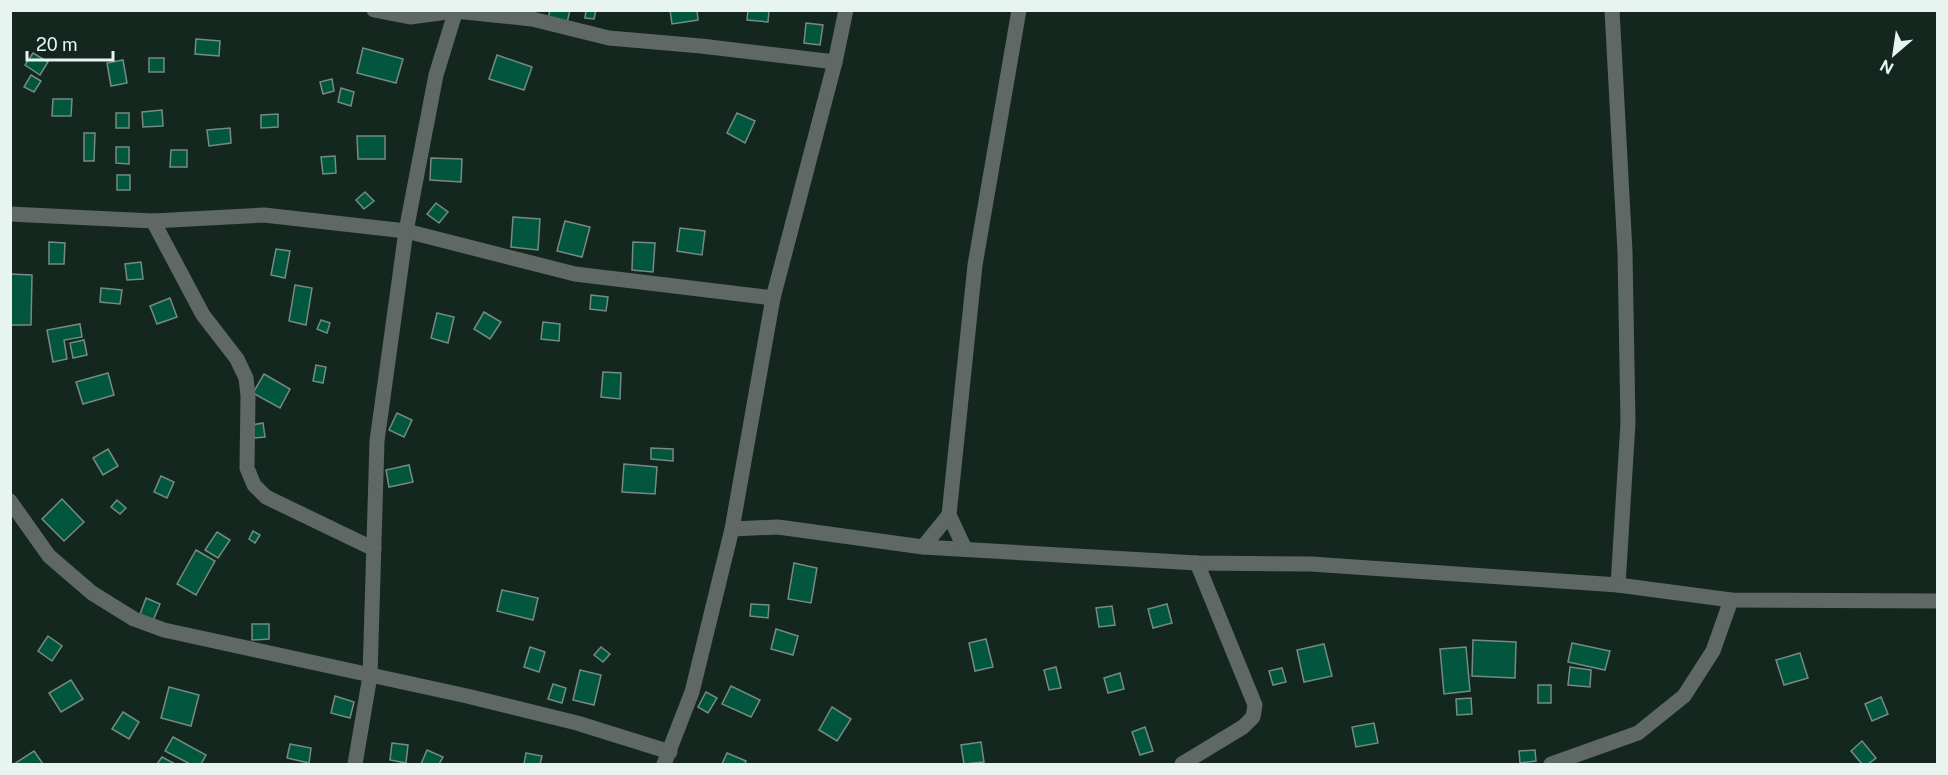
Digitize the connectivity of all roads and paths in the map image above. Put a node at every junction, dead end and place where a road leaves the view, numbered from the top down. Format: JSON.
{"nodes":[{"id":1,"x":374,"y":10,"type":"edge"},
{"id":2,"x":846,"y":10,"type":"edge"},
{"id":3,"x":1019,"y":10,"type":"edge"},
{"id":4,"x":1612,"y":10,"type":"edge"},
{"id":5,"x":456,"y":11,"type":"edge"},
{"id":6,"x":834,"y":62,"type":"junction"},
{"id":7,"x":10,"y":214,"type":"edge"},
{"id":8,"x":153,"y":221,"type":"junction"},
{"id":9,"x":406,"y":231,"type":"junction"},
{"id":10,"x":773,"y":298,"type":"junction"},
{"id":11,"x":10,"y":501,"type":"edge"},
{"id":12,"x":949,"y":515,"type":"junction"},
{"id":13,"x":732,"y":529,"type":"junction"},
{"id":14,"x":923,"y":547,"type":"junction"},
{"id":15,"x":374,"y":549,"type":"junction"},
{"id":16,"x":965,"y":549,"type":"junction"},
{"id":17,"x":1197,"y":563,"type":"junction"},
{"id":18,"x":1618,"y":585,"type":"junction"},
{"id":19,"x":1731,"y":600,"type":"junction"},
{"id":20,"x":1938,"y":601,"type":"edge"},
{"id":21,"x":370,"y":676,"type":"junction"},
{"id":22,"x":667,"y":758,"type":"edge"},
{"id":23,"x":355,"y":765,"type":"edge"},
{"id":24,"x":1182,"y":765,"type":"edge"},
{"id":25,"x":1551,"y":765,"type":"edge"}],
"edges":[{"from":1,"to":5,"type":"street"},
{"from":2,"to":6,"type":"street"},
{"from":3,"to":12,"type":"street"},
{"from":4,"to":18,"type":"street"},
{"from":5,"to":6,"type":"street"},
{"from":5,"to":9,"type":"street"},
{"from":6,"to":10,"type":"street"},
{"from":7,"to":8,"type":"street"},
{"from":8,"to":9,"type":"street"},
{"from":8,"to":15,"type":"street"},
{"from":9,"to":10,"type":"street"},
{"from":9,"to":15,"type":"street"},
{"from":10,"to":13,"type":"street"},
{"from":11,"to":21,"type":"street"},
{"from":12,"to":14,"type":"street"},
{"from":12,"to":16,"type":"street"},
{"from":13,"to":14,"type":"street"},
{"from":13,"to":22,"type":"street"},
{"from":14,"to":16,"type":"street"},
{"from":15,"to":21,"type":"street"},
{"from":16,"to":17,"type":"street"},
{"from":17,"to":18,"type":"street"},
{"from":17,"to":24,"type":"street"},
{"from":18,"to":19,"type":"street"},
{"from":19,"to":20,"type":"street"},
{"from":19,"to":25,"type":"street"},
{"from":21,"to":22,"type":"street"},
{"from":21,"to":23,"type":"street"}]}
